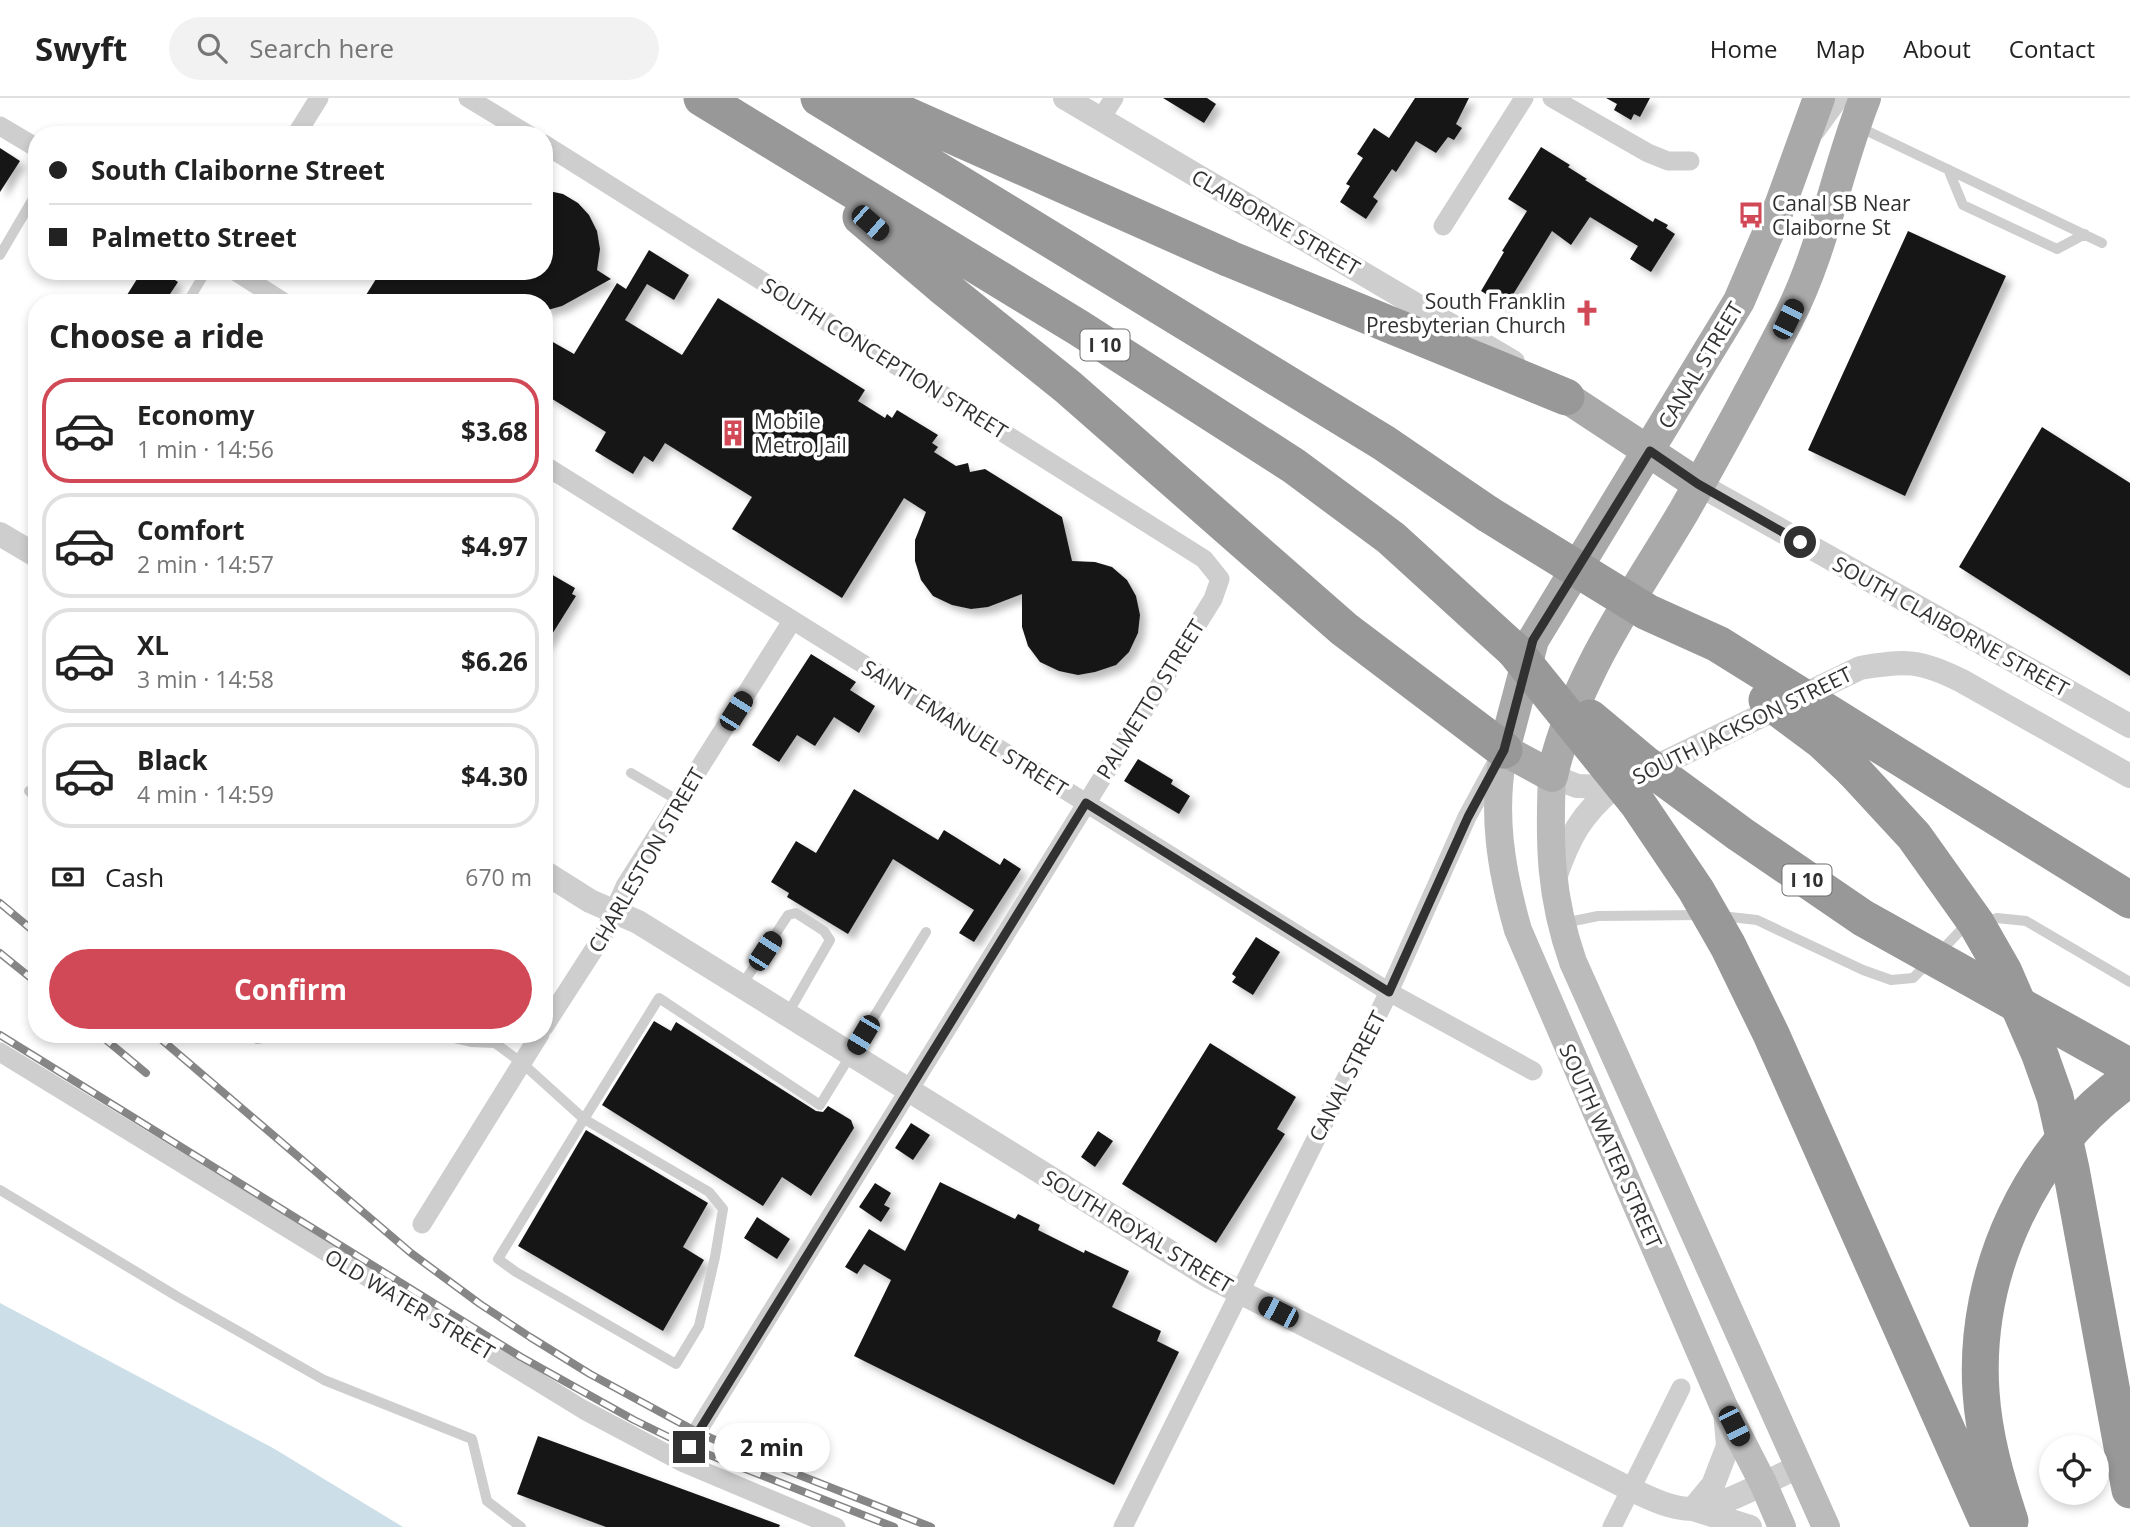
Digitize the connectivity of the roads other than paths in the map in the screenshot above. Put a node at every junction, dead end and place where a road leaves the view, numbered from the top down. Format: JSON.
{"nodes":[{"id":1,"x":319,"y":98,"type":"edge"},
{"id":2,"x":468,"y":98,"type":"edge"},
{"id":3,"x":702,"y":98,"type":"edge"},
{"id":4,"x":819,"y":98,"type":"edge"},
{"id":5,"x":868,"y":98,"type":"edge"},
{"id":6,"x":1065,"y":98,"type":"edge"},
{"id":7,"x":1114,"y":98,"type":"edge"},
{"id":8,"x":1524,"y":98,"type":"edge"},
{"id":9,"x":1552,"y":98,"type":"edge"},
{"id":10,"x":1819,"y":98,"type":"edge"},
{"id":11,"x":1840,"y":98,"type":"edge"},
{"id":12,"x":1860,"y":112,"type":"edge"},
{"id":13,"x":1100,"y":120,"type":"junction"},
{"id":14,"x":0,"y":126,"type":"edge"},
{"id":15,"x":302,"y":126,"type":"edge"},
{"id":16,"x":514,"y":126,"type":"edge"},
{"id":17,"x":751,"y":128,"type":"junction"},
{"id":18,"x":28,"y":143,"type":"edge"},
{"id":19,"x":553,"y":150,"type":"edge"},
{"id":20,"x":1799,"y":155,"type":"junction"},
{"id":21,"x":1690,"y":161,"type":"dead end"},
{"id":22,"x":1948,"y":169,"type":"junction"},
{"id":23,"x":28,"y":207,"type":"edge"},
{"id":24,"x":1443,"y":226,"type":"dead end"},
{"id":25,"x":2085,"y":234,"type":"junction"},
{"id":26,"x":2102,"y":243,"type":"dead end"},
{"id":27,"x":0,"y":255,"type":"edge"},
{"id":28,"x":249,"y":280,"type":"edge"},
{"id":29,"x":271,"y":294,"type":"edge"},
{"id":30,"x":1566,"y":397,"type":"junction"},
{"id":31,"x":1650,"y":451,"type":"junction"},
{"id":32,"x":553,"y":471,"type":"edge"},
{"id":33,"x":1698,"y":484,"type":"junction"},
{"id":34,"x":0,"y":534,"type":"edge"},
{"id":35,"x":28,"y":551,"type":"edge"},
{"id":36,"x":1220,"y":579,"type":"joint"},
{"id":37,"x":1647,"y":612,"type":"junction"},
{"id":38,"x":792,"y":621,"type":"junction"},
{"id":39,"x":1514,"y":650,"type":"junction"},
{"id":40,"x":2130,"y":726,"type":"edge"},
{"id":41,"x":1504,"y":750,"type":"junction"},
{"id":42,"x":631,"y":773,"type":"dead end"},
{"id":43,"x":1552,"y":776,"type":"junction"},
{"id":44,"x":2130,"y":776,"type":"edge"},
{"id":45,"x":1614,"y":787,"type":"junction"},
{"id":46,"x":679,"y":801,"type":"junction"},
{"id":47,"x":1086,"y":803,"type":"junction"},
{"id":48,"x":553,"y":878,"type":"edge"},
{"id":49,"x":1553,"y":886,"type":"junction"},
{"id":50,"x":2130,"y":900,"type":"edge"},
{"id":51,"x":614,"y":911,"type":"junction"},
{"id":52,"x":1976,"y":923,"type":"junction"},
{"id":53,"x":1560,"y":924,"type":"junction"},
{"id":54,"x":926,"y":932,"type":"dead end"},
{"id":55,"x":2130,"y":982,"type":"edge"},
{"id":56,"x":741,"y":987,"type":"junction"},
{"id":57,"x":1389,"y":992,"type":"junction"},
{"id":58,"x":553,"y":1013,"type":"edge"},
{"id":59,"x":786,"y":1015,"type":"junction"},
{"id":60,"x":495,"y":1043,"type":"edge"},
{"id":61,"x":534,"y":1043,"type":"edge"},
{"id":62,"x":0,"y":1052,"type":"edge"},
{"id":63,"x":851,"y":1056,"type":"junction"},
{"id":64,"x":522,"y":1063,"type":"junction"},
{"id":65,"x":2130,"y":1067,"type":"edge"},
{"id":66,"x":1533,"y":1071,"type":"dead end"},
{"id":67,"x":2130,"y":1078,"type":"edge"},
{"id":68,"x":908,"y":1091,"type":"junction"},
{"id":69,"x":584,"y":1119,"type":"junction"},
{"id":70,"x":0,"y":1190,"type":"edge"},
{"id":71,"x":422,"y":1224,"type":"dead end"},
{"id":72,"x":1239,"y":1293,"type":"junction"},
{"id":73,"x":1681,"y":1388,"type":"dead end"},
{"id":74,"x":1724,"y":1406,"type":"junction"},
{"id":75,"x":684,"y":1463,"type":"junction"},
{"id":76,"x":1798,"y":1467,"type":"junction"},
{"id":77,"x":1763,"y":1483,"type":"junction"},
{"id":78,"x":1630,"y":1489,"type":"junction"},
{"id":79,"x":2130,"y":1490,"type":"edge"},
{"id":80,"x":1693,"y":1509,"type":"junction"},
{"id":81,"x":521,"y":1527,"type":"edge"},
{"id":82,"x":836,"y":1527,"type":"edge"},
{"id":83,"x":1123,"y":1527,"type":"edge"},
{"id":84,"x":1612,"y":1527,"type":"edge"},
{"id":85,"x":1750,"y":1527,"type":"edge"},
{"id":86,"x":1782,"y":1527,"type":"edge"},
{"id":87,"x":1826,"y":1527,"type":"edge"},
{"id":88,"x":1990,"y":1527,"type":"edge"},
{"id":89,"x":2012,"y":1527,"type":"edge"}],
"edges":[{"from":1,"to":15,"type":"street"},
{"from":2,"to":16,"type":"street"},
{"from":3,"to":17,"type":"highway","number":"I 10"},
{"from":4,"to":37,"type":"highway","bridge":true},
{"from":5,"to":30,"type":"highway"},
{"from":6,"to":13,"type":"street","name":"CLAIBORNE STREET"},
{"from":7,"to":13,"type":"street"},
{"from":8,"to":24,"type":"street"},
{"from":9,"to":21,"type":"street"},
{"from":10,"to":20,"type":"main road","name":"CANAL STREET"},
{"from":11,"to":20,"type":"street"},
{"from":12,"to":22,"type":"lane"},
{"from":12,"to":33,"type":"main road"},
{"from":13,"to":30,"type":"street","name":"CLAIBORNE STREET"},
{"from":14,"to":18,"type":"street"},
{"from":17,"to":39,"type":"highway","number":"I 10"},
{"from":17,"to":41,"type":"highway"},
{"from":19,"to":36,"type":"street","name":"SOUTH CONCEPTION STREET"},
{"from":20,"to":31,"type":"main road","name":"CANAL STREET"},
{"from":22,"to":25,"type":"lane"},
{"from":22,"to":25,"type":"lane"},
{"from":23,"to":27,"type":"lane"},
{"from":25,"to":26,"type":"lane"},
{"from":28,"to":29,"type":"street"},
{"from":30,"to":31,"type":"main road","name":"CLAIBORNE STREET"},
{"from":31,"to":33,"type":"main road","name":"CLAIBORNE STREET"},
{"from":31,"to":41,"type":"main road","name":"CANAL STREET"},
{"from":32,"to":38,"type":"street","name":"SAINT EMANUEL STREET"},
{"from":33,"to":40,"type":"street","name":"SOUTH CLAIBORNE STREET"},
{"from":33,"to":43,"type":"main road"},
{"from":34,"to":35,"type":"street"},
{"from":36,"to":47,"type":"street","name":"PALMETTO STREET"},
{"from":37,"to":50,"type":"highway","bridge":true},
{"from":37,"to":52,"type":"highway","bridge":true},
{"from":38,"to":46,"type":"street","name":"CHARLESTON STREET"},
{"from":38,"to":47,"type":"street","name":"SAINT EMANUEL STREET"},
{"from":39,"to":65,"type":"highway","number":"I 10","bridge":true},
{"from":39,"to":88,"type":"highway","bridge":true},
{"from":41,"to":43,"type":"main road","name":"SOUTH JACKSON STREET"},
{"from":41,"to":57,"type":"street","name":"CANAL STREET"},
{"from":41,"to":74,"type":"main road","name":"SOUTH WATER STREET"},
{"from":42,"to":46,"type":"lane"},
{"from":43,"to":45,"type":"street","name":"SOUTH JACKSON STREET"},
{"from":43,"to":49,"type":"main road","name":"SOUTH WATER STREET"},
{"from":44,"to":45,"type":"street","name":"SOUTH JACKSON STREET"},
{"from":45,"to":49,"type":"street"},
{"from":46,"to":51,"type":"street","name":"CHARLESTON STREET"},
{"from":47,"to":57,"type":"street","name":"SAINT EMANUEL STREET"},
{"from":47,"to":68,"type":"street","name":"PALMETTO STREET"},
{"from":48,"to":51,"type":"street","name":"SOUTH ROYAL STREET"},
{"from":49,"to":53,"type":"main road","name":"SOUTH WATER STREET"},
{"from":51,"to":56,"type":"street","name":"SOUTH ROYAL STREET"},
{"from":51,"to":58,"type":"street","name":"CHARLESTON STREET"},
{"from":52,"to":53,"type":"lane"},
{"from":52,"to":55,"type":"lane"},
{"from":52,"to":79,"type":"highway"},
{"from":53,"to":76,"type":"main road","name":"SOUTH WATER STREET"},
{"from":54,"to":63,"type":"lane"},
{"from":56,"to":59,"type":"street","name":"SOUTH ROYAL STREET"},
{"from":56,"to":59,"type":"lane"},
{"from":57,"to":66,"type":"street","name":"SAINT EMANUEL STREET"},
{"from":57,"to":72,"type":"street","name":"CANAL STREET"},
{"from":59,"to":63,"type":"street","name":"SOUTH ROYAL STREET"},
{"from":60,"to":64,"type":"lane"},
{"from":61,"to":64,"type":"street"},
{"from":62,"to":75,"type":"street","name":"OLD WATER STREET"},
{"from":63,"to":68,"type":"street","name":"SOUTH ROYAL STREET"},
{"from":63,"to":69,"type":"lane"},
{"from":64,"to":69,"type":"lane"},
{"from":64,"to":71,"type":"street"},
{"from":67,"to":89,"type":"highway","bridge":true},
{"from":68,"to":72,"type":"street","name":"SOUTH ROYAL STREET"},
{"from":68,"to":75,"type":"street","name":"PALMETTO STREET"},
{"from":69,"to":69,"type":"lane"},
{"from":70,"to":81,"type":"lane"},
{"from":72,"to":78,"type":"street","name":"SOUTH ROYAL STREET"},
{"from":72,"to":83,"type":"street","name":"CANAL STREET"},
{"from":73,"to":78,"type":"street"},
{"from":74,"to":77,"type":"main road","name":"SOUTH WATER STREET"},
{"from":74,"to":80,"type":"street"},
{"from":75,"to":82,"type":"street","name":"OLD WATER STREET"},
{"from":76,"to":77,"type":"street","name":"SOUTH ROYAL STREET"},
{"from":76,"to":87,"type":"main road","name":"SOUTH WATER STREET"},
{"from":77,"to":80,"type":"street","name":"SOUTH ROYAL STREET"},
{"from":77,"to":86,"type":"main road","name":"SOUTH WATER STREET"},
{"from":78,"to":80,"type":"street","name":"SOUTH ROYAL STREET"},
{"from":78,"to":84,"type":"street"},
{"from":80,"to":85,"type":"street"}]}
